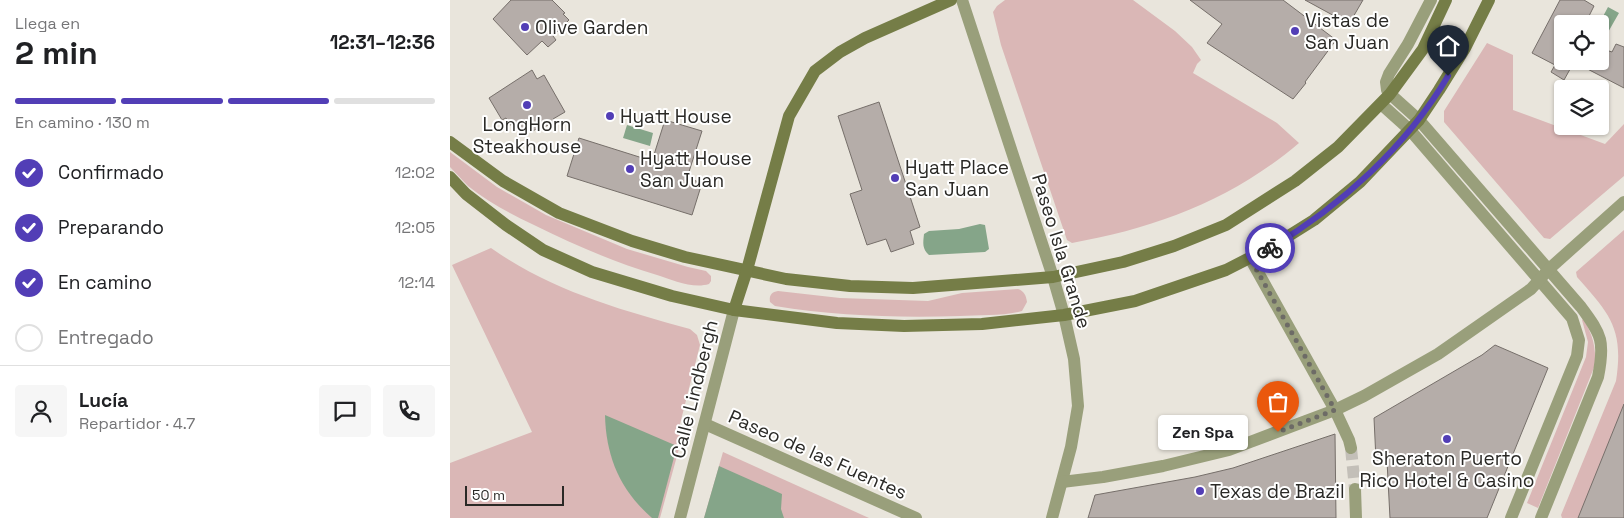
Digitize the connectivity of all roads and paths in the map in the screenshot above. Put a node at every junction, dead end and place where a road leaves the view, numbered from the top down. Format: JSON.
{"nodes":[{"id":1,"x":951,"y":0,"type":"edge"},
{"id":2,"x":962,"y":0,"type":"edge"},
{"id":3,"x":1431,"y":0,"type":"edge"},
{"id":4,"x":1446,"y":0,"type":"edge"},
{"id":5,"x":1488,"y":0,"type":"edge"},
{"id":6,"x":1386,"y":99,"type":"junction"},
{"id":7,"x":1418,"y":120,"type":"junction"},
{"id":8,"x":1410,"y":130,"type":"junction"},
{"id":9,"x":450,"y":142,"type":"edge"},
{"id":10,"x":450,"y":177,"type":"edge"},
{"id":11,"x":1624,"y":202,"type":"edge"},
{"id":12,"x":1250,"y":258,"type":"junction"},
{"id":13,"x":1549,"y":269,"type":"junction"},
{"id":14,"x":747,"y":270,"type":"junction"},
{"id":15,"x":1053,"y":277,"type":"junction"},
{"id":16,"x":1540,"y":279,"type":"junction"},
{"id":17,"x":734,"y":310,"type":"junction"},
{"id":18,"x":1064,"y":314,"type":"junction"},
{"id":19,"x":1335,"y":410,"type":"junction"},
{"id":20,"x":705,"y":424,"type":"junction"},
{"id":21,"x":1351,"y":448,"type":"tunnel mouth"},
{"id":22,"x":1062,"y":482,"type":"junction"},
{"id":23,"x":1355,"y":489,"type":"tunnel mouth"},
{"id":24,"x":680,"y":518,"type":"edge"},
{"id":25,"x":916,"y":518,"type":"edge"},
{"id":26,"x":1052,"y":518,"type":"edge"},
{"id":27,"x":1356,"y":518,"type":"edge"},
{"id":28,"x":1511,"y":518,"type":"edge"},
{"id":29,"x":1541,"y":518,"type":"edge"}],
"edges":[{"from":1,"to":14,"type":"main road","name":"Calle Lindbergh"},
{"from":2,"to":15,"type":"street","name":"Paseo Isla Grande"},
{"from":3,"to":6,"type":"street"},
{"from":4,"to":6,"type":"main road"},
{"from":5,"to":7,"type":"main road"},
{"from":6,"to":7,"type":"street"},
{"from":6,"to":8,"type":"street"},
{"from":6,"to":15,"type":"main road"},
{"from":7,"to":8,"type":"main road"},
{"from":7,"to":13,"type":"street"},
{"from":8,"to":12,"type":"main road"},
{"from":8,"to":16,"type":"street"},
{"from":9,"to":14,"type":"main road"},
{"from":10,"to":17,"type":"main road"},
{"from":11,"to":13,"type":"street"},
{"from":12,"to":18,"type":"main road"},
{"from":12,"to":19,"type":"street"},
{"from":13,"to":16,"type":"street"},
{"from":13,"to":29,"type":"street"},
{"from":14,"to":15,"type":"main road"},
{"from":14,"to":17,"type":"main road","name":"Calle Lindbergh"},
{"from":15,"to":18,"type":"street","name":"Paseo Isla Grande"},
{"from":16,"to":19,"type":"street"},
{"from":16,"to":28,"type":"street"},
{"from":17,"to":18,"type":"main road"},
{"from":17,"to":20,"type":"street","name":"Calle Lindbergh"},
{"from":18,"to":22,"type":"street","name":"Paseo Isla Grande"},
{"from":19,"to":21,"type":"street"},
{"from":19,"to":22,"type":"street"},
{"from":20,"to":24,"type":"street","name":"Calle Lindbergh"},
{"from":20,"to":25,"type":"street","name":"Paseo de las Fuentes"},
{"from":22,"to":26,"type":"street","name":"Paseo Isla Grande"},
{"from":23,"to":27,"type":"street"}]}
